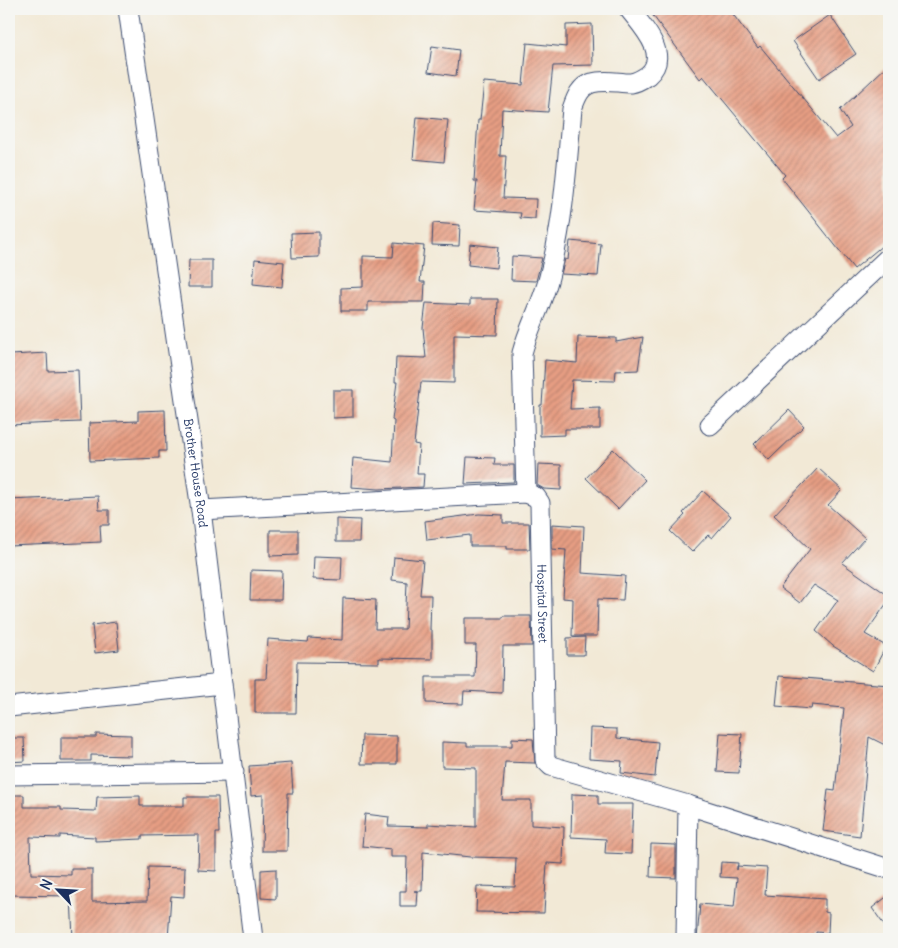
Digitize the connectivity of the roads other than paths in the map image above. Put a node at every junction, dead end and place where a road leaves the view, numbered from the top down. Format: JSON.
{"nodes":[{"id":1,"x":128,"y":9,"type":"edge"},
{"id":2,"x":629,"y":9,"type":"edge"},
{"id":3,"x":889,"y":257,"type":"edge"},
{"id":4,"x":710,"y":425,"type":"dead end"},
{"id":5,"x":526,"y":493,"type":"junction"},
{"id":6,"x":201,"y":510,"type":"junction"},
{"id":7,"x":222,"y":684,"type":"junction"},
{"id":8,"x":9,"y":707,"type":"edge"},
{"id":9,"x":234,"y":772,"type":"junction"},
{"id":10,"x":9,"y":775,"type":"edge"},
{"id":11,"x":688,"y":805,"type":"junction"},
{"id":12,"x":889,"y":869,"type":"edge"},
{"id":13,"x":253,"y":939,"type":"edge"},
{"id":14,"x":686,"y":939,"type":"edge"}],
"edges":[{"from":1,"to":6,"type":"street","name":"Brother House Road"},
{"from":2,"to":5,"type":"street"},
{"from":3,"to":4,"type":"street"},
{"from":5,"to":6,"type":"street"},
{"from":5,"to":11,"type":"street","name":"Hospital Street"},
{"from":6,"to":7,"type":"street","name":"Brother House Road"},
{"from":7,"to":8,"type":"street"},
{"from":7,"to":9,"type":"street","name":"Brother House Road"},
{"from":9,"to":10,"type":"street"},
{"from":9,"to":13,"type":"street","name":"Brother House Road"},
{"from":11,"to":12,"type":"street"},
{"from":11,"to":14,"type":"street"}]}
